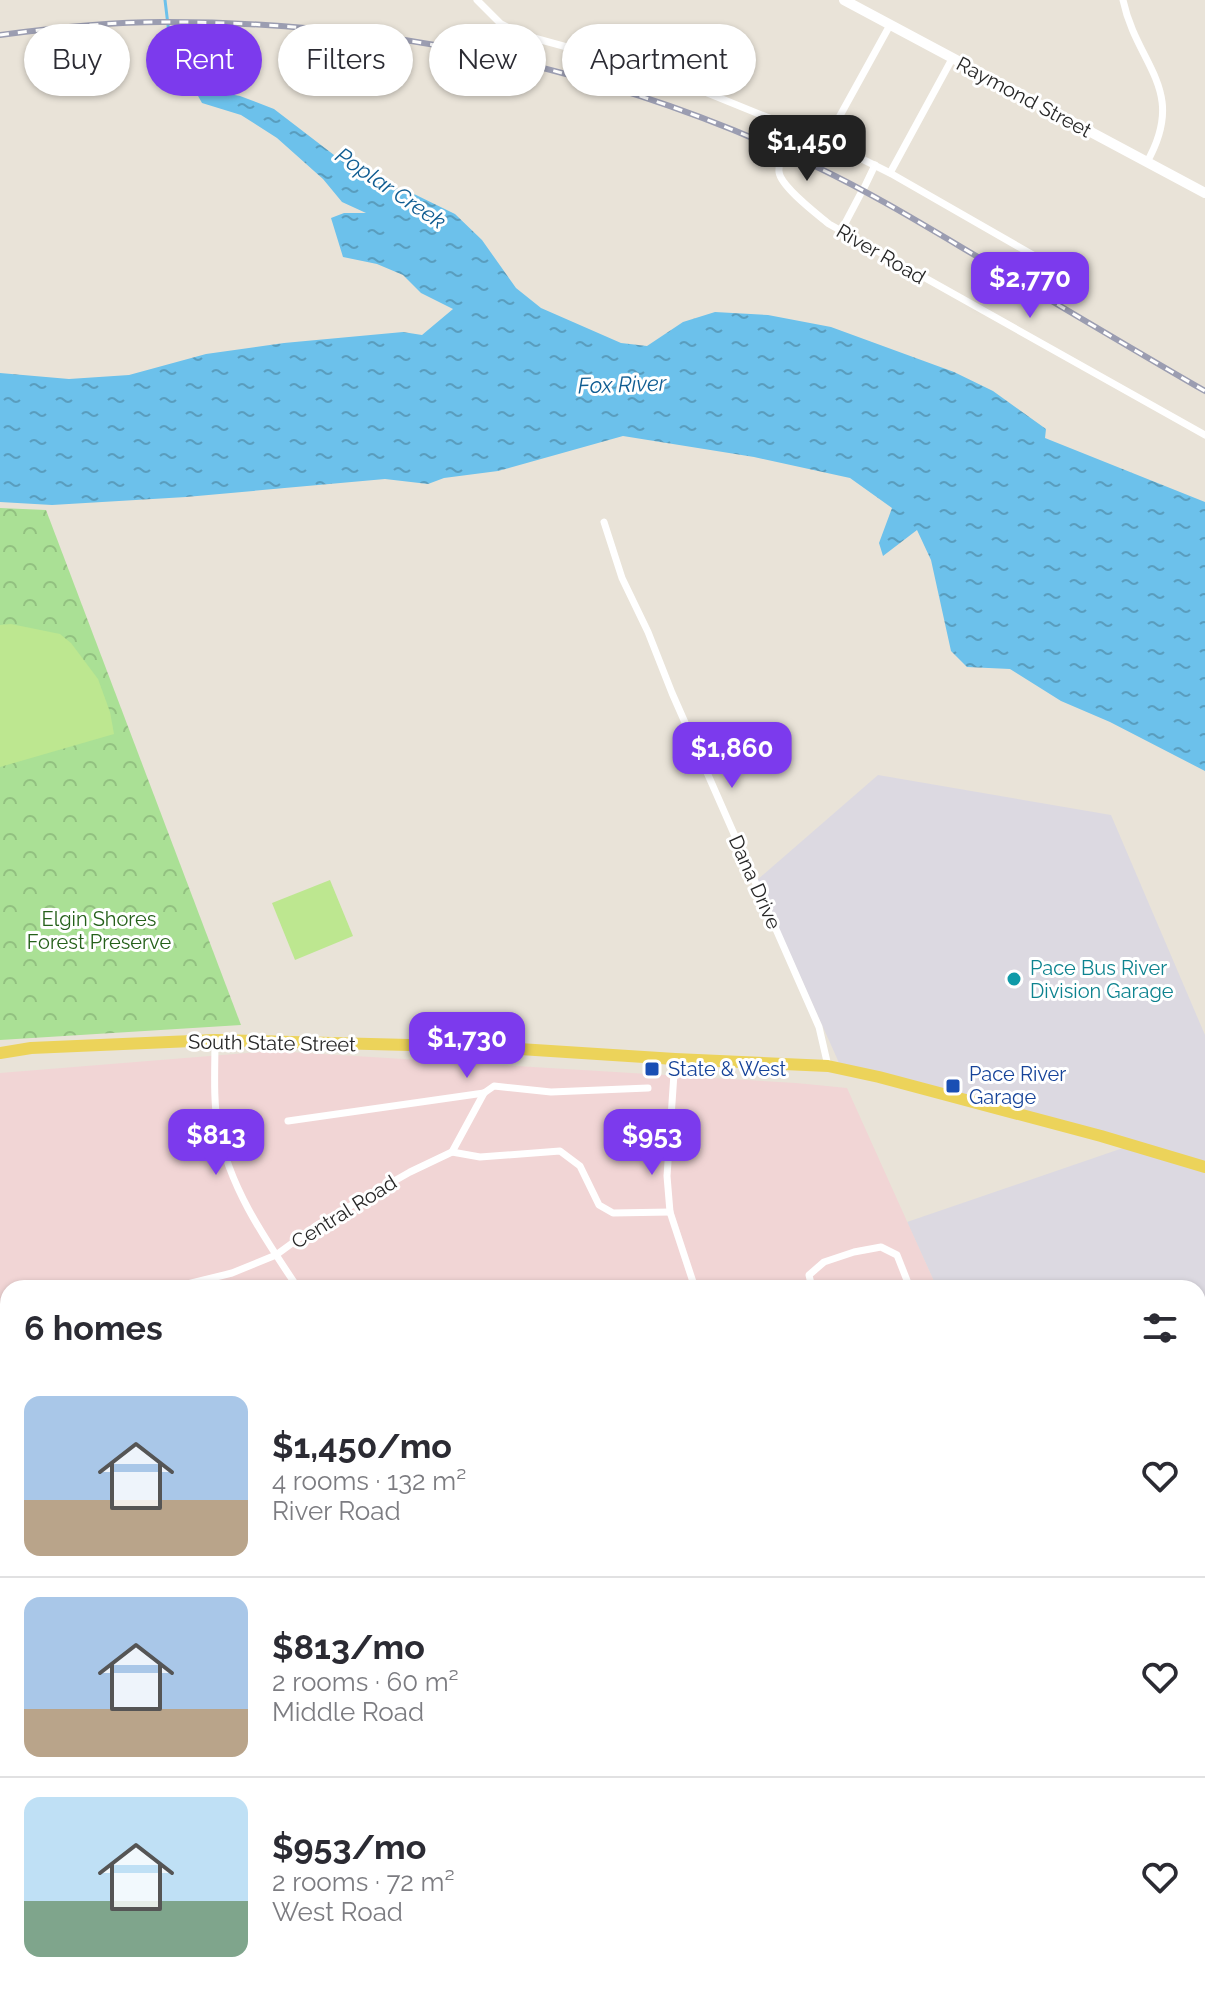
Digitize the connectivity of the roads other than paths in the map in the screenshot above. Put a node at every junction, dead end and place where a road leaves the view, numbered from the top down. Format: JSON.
{"nodes":[{"id":1,"x":477,"y":0,"type":"edge"},
{"id":2,"x":844,"y":0,"type":"edge"},
{"id":3,"x":1123,"y":0,"type":"edge"},
{"id":4,"x":890,"y":25,"type":"junction"},
{"id":5,"x":952,"y":59,"type":"junction"},
{"id":6,"x":795,"y":129,"type":"junction"},
{"id":7,"x":826,"y":141,"type":"junction"},
{"id":8,"x":1147,"y":162,"type":"junction"},
{"id":9,"x":875,"y":165,"type":"junction"},
{"id":10,"x":890,"y":173,"type":"junction"},
{"id":11,"x":1205,"y":193,"type":"edge"},
{"id":12,"x":841,"y":231,"type":"junction"},
{"id":13,"x":1061,"y":271,"type":"dead end"},
{"id":14,"x":1205,"y":435,"type":"edge"},
{"id":15,"x":604,"y":522,"type":"dead end"},
{"id":16,"x":215,"y":1040,"type":"junction"},
{"id":17,"x":0,"y":1053,"type":"edge"},
{"id":18,"x":675,"y":1059,"type":"junction"},
{"id":19,"x":828,"y":1066,"type":"junction"},
{"id":20,"x":648,"y":1088,"type":"dead end"},
{"id":21,"x":484,"y":1093,"type":"junction"},
{"id":22,"x":288,"y":1121,"type":"dead end"},
{"id":23,"x":452,"y":1152,"type":"junction"},
{"id":24,"x":1205,"y":1167,"type":"edge"},
{"id":25,"x":670,"y":1212,"type":"junction"},
{"id":26,"x":276,"y":1255,"type":"junction"},
{"id":27,"x":204,"y":1280,"type":"edge"},
{"id":28,"x":293,"y":1280,"type":"edge"},
{"id":29,"x":692,"y":1280,"type":"edge"},
{"id":30,"x":810,"y":1280,"type":"edge"},
{"id":31,"x":907,"y":1280,"type":"edge"}],
"edges":[{"from":1,"to":6,"type":"street"},
{"from":2,"to":4,"type":"street","name":"Raymond Street"},
{"from":3,"to":8,"type":"street"},
{"from":4,"to":5,"type":"street","name":"Raymond Street"},
{"from":4,"to":7,"type":"street"},
{"from":5,"to":8,"type":"street","name":"Raymond Street"},
{"from":5,"to":10,"type":"street"},
{"from":6,"to":7,"type":"street"},
{"from":6,"to":12,"type":"street","name":"River Road"},
{"from":7,"to":9,"type":"street"},
{"from":8,"to":11,"type":"street","name":"Raymond Street"},
{"from":9,"to":10,"type":"street"},
{"from":9,"to":12,"type":"street"},
{"from":10,"to":13,"type":"street"},
{"from":12,"to":14,"type":"street","name":"River Road"},
{"from":15,"to":19,"type":"street","name":"Dana Drive"},
{"from":16,"to":17,"type":"main road","name":"South State Street"},
{"from":16,"to":18,"type":"main road","name":"South State Street"},
{"from":16,"to":26,"type":"street"},
{"from":18,"to":19,"type":"main road","name":"South State Street"},
{"from":18,"to":25,"type":"street"},
{"from":19,"to":24,"type":"main road","name":"South State Street"},
{"from":20,"to":21,"type":"street"},
{"from":21,"to":22,"type":"street"},
{"from":21,"to":23,"type":"street"},
{"from":23,"to":25,"type":"street"},
{"from":23,"to":26,"type":"street","name":"Central Road"},
{"from":25,"to":29,"type":"street"},
{"from":26,"to":27,"type":"street","name":"Central Road"},
{"from":26,"to":28,"type":"street"},
{"from":30,"to":31,"type":"street"}]}
